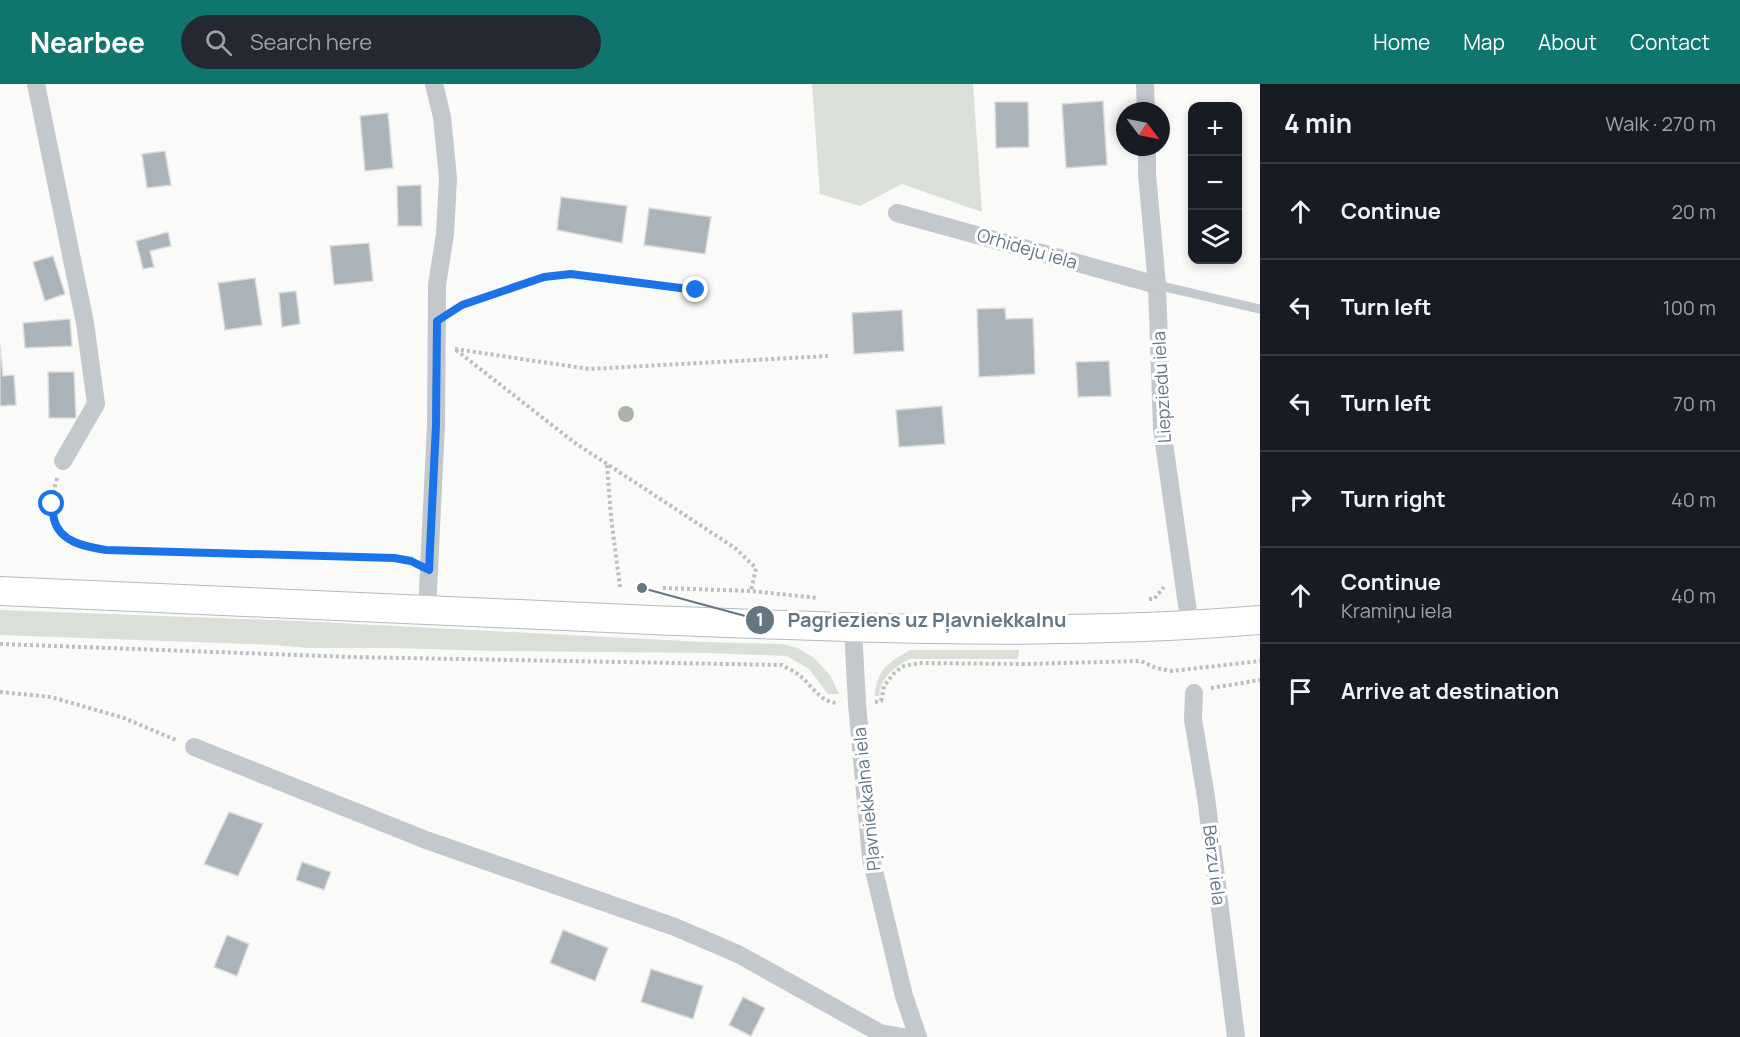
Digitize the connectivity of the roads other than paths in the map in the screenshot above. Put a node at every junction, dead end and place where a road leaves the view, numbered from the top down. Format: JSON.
{"nodes":[{"id":1,"x":36,"y":84,"type":"edge"},
{"id":2,"x":434,"y":84,"type":"edge"},
{"id":3,"x":1145,"y":84,"type":"edge"},
{"id":4,"x":1146,"y":102,"type":"edge"},
{"id":5,"x":1147,"y":156,"type":"edge"},
{"id":6,"x":897,"y":213,"type":"dead end"},
{"id":7,"x":1157,"y":285,"type":"junction"},
{"id":8,"x":1260,"y":309,"type":"edge"},
{"id":9,"x":63,"y":461,"type":"road end"},
{"id":10,"x":0,"y":591,"type":"edge"},
{"id":11,"x":427,"y":610,"type":"junction"},
{"id":12,"x":1260,"y":620,"type":"edge"},
{"id":13,"x":1190,"y":626,"type":"junction"},
{"id":14,"x":853,"y":628,"type":"junction"},
{"id":15,"x":1194,"y":693,"type":"road end"},
{"id":16,"x":194,"y":747,"type":"road end"},
{"id":17,"x":903,"y":1037,"type":"edge"},
{"id":18,"x":918,"y":1037,"type":"edge"},
{"id":19,"x":1236,"y":1037,"type":"edge"}],
"edges":[{"from":1,"to":9,"type":"street"},
{"from":2,"to":11,"type":"street"},
{"from":3,"to":4,"type":"street"},
{"from":5,"to":7,"type":"street","name":"Liepziedu iela"},
{"from":6,"to":7,"type":"street","name":"Orhideju iela"},
{"from":7,"to":8,"type":"lane"},
{"from":7,"to":13,"type":"street","name":"Liepziedu iela"},
{"from":10,"to":11,"type":"main road"},
{"from":11,"to":14,"type":"main road"},
{"from":12,"to":13,"type":"main road"},
{"from":13,"to":14,"type":"main road"},
{"from":14,"to":18,"type":"street","name":"Pļavniekkalna iela"},
{"from":15,"to":19,"type":"street","name":"Bērzu iela"},
{"from":16,"to":17,"type":"street"}]}
